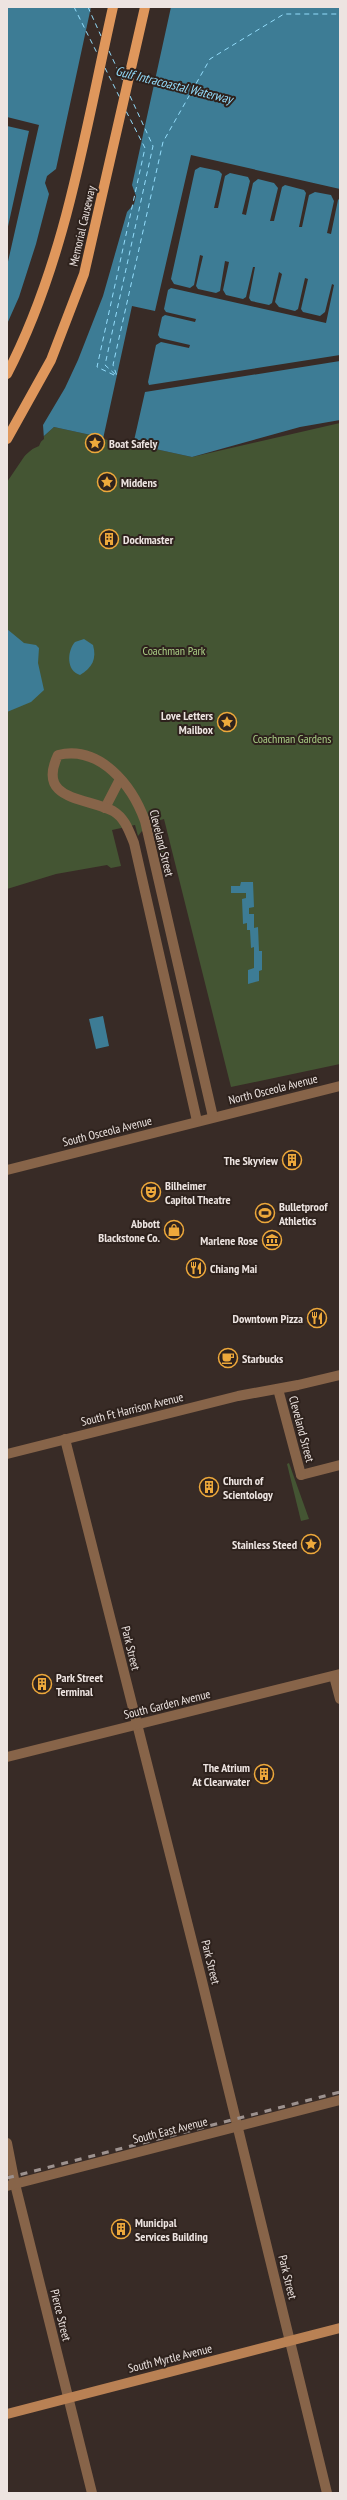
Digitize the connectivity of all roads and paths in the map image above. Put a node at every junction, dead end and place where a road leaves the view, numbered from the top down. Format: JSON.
{"nodes":[{"id":1,"x":112,"y":7,"type":"edge"},
{"id":2,"x":145,"y":7,"type":"edge"},
{"id":3,"x":7,"y":374,"type":"edge"},
{"id":4,"x":7,"y":438,"type":"edge"},
{"id":5,"x":120,"y":779,"type":"junction"},
{"id":6,"x":105,"y":808,"type":"junction"},
{"id":7,"x":340,"y":1086,"type":"edge"},
{"id":8,"x":213,"y":1117,"type":"junction"},
{"id":9,"x":197,"y":1121,"type":"junction"},
{"id":10,"x":7,"y":1170,"type":"edge"},
{"id":11,"x":340,"y":1375,"type":"edge"},
{"id":12,"x":278,"y":1389,"type":"junction"},
{"id":13,"x":65,"y":1439,"type":"junction"},
{"id":14,"x":7,"y":1454,"type":"edge"},
{"id":15,"x":340,"y":1465,"type":"edge"},
{"id":16,"x":337,"y":1675,"type":"edge"},
{"id":17,"x":340,"y":1699,"type":"edge"},
{"id":18,"x":137,"y":1725,"type":"junction"},
{"id":19,"x":7,"y":1757,"type":"edge"},
{"id":20,"x":340,"y":2100,"type":"edge"},
{"id":21,"x":238,"y":2126,"type":"junction"},
{"id":22,"x":7,"y":2143,"type":"edge"},
{"id":23,"x":11,"y":2185,"type":"edge"},
{"id":24,"x":340,"y":2328,"type":"edge"},
{"id":25,"x":291,"y":2341,"type":"junction"},
{"id":26,"x":68,"y":2398,"type":"junction"},
{"id":27,"x":7,"y":2414,"type":"edge"},
{"id":28,"x":92,"y":2493,"type":"edge"},
{"id":29,"x":327,"y":2493,"type":"edge"}],
"edges":[{"from":1,"to":3,"type":"main road","name":"Memorial Causeway"},
{"from":2,"to":4,"type":"main road","name":"Memorial Causeway"},
{"from":5,"to":6,"type":"street"},
{"from":5,"to":6,"type":"street","name":"Cleveland Street"},
{"from":5,"to":8,"type":"street","name":"Cleveland Street"},
{"from":6,"to":9,"type":"street","name":"Cleveland Street"},
{"from":7,"to":8,"type":"street","name":"North Osceola Avenue"},
{"from":8,"to":9,"type":"street","name":"South Osceola Avenue"},
{"from":9,"to":10,"type":"street","name":"South Osceola Avenue"},
{"from":11,"to":12,"type":"street","name":"South Ft Harrison Avenue"},
{"from":12,"to":13,"type":"street","name":"South Ft Harrison Avenue"},
{"from":12,"to":15,"type":"street","name":"Cleveland Street"},
{"from":13,"to":14,"type":"street","name":"South Ft Harrison Avenue"},
{"from":13,"to":18,"type":"street","name":"Park Street"},
{"from":16,"to":17,"type":"street"},
{"from":16,"to":18,"type":"street","name":"South Garden Avenue"},
{"from":18,"to":19,"type":"street","name":"South Garden Avenue"},
{"from":18,"to":21,"type":"street","name":"Park Street"},
{"from":20,"to":21,"type":"street","name":"South East Avenue"},
{"from":21,"to":23,"type":"street","name":"South East Avenue"},
{"from":21,"to":25,"type":"street","name":"Park Street"},
{"from":22,"to":23,"type":"street","name":"Pierce Street"},
{"from":23,"to":26,"type":"street","name":"Pierce Street"},
{"from":24,"to":25,"type":"main road","name":"South Myrtle Avenue"},
{"from":25,"to":26,"type":"main road","name":"South Myrtle Avenue"},
{"from":25,"to":29,"type":"street","name":"Park Street"},
{"from":26,"to":27,"type":"main road","name":"South Myrtle Avenue"},
{"from":26,"to":28,"type":"street","name":"Pierce Street"}]}
